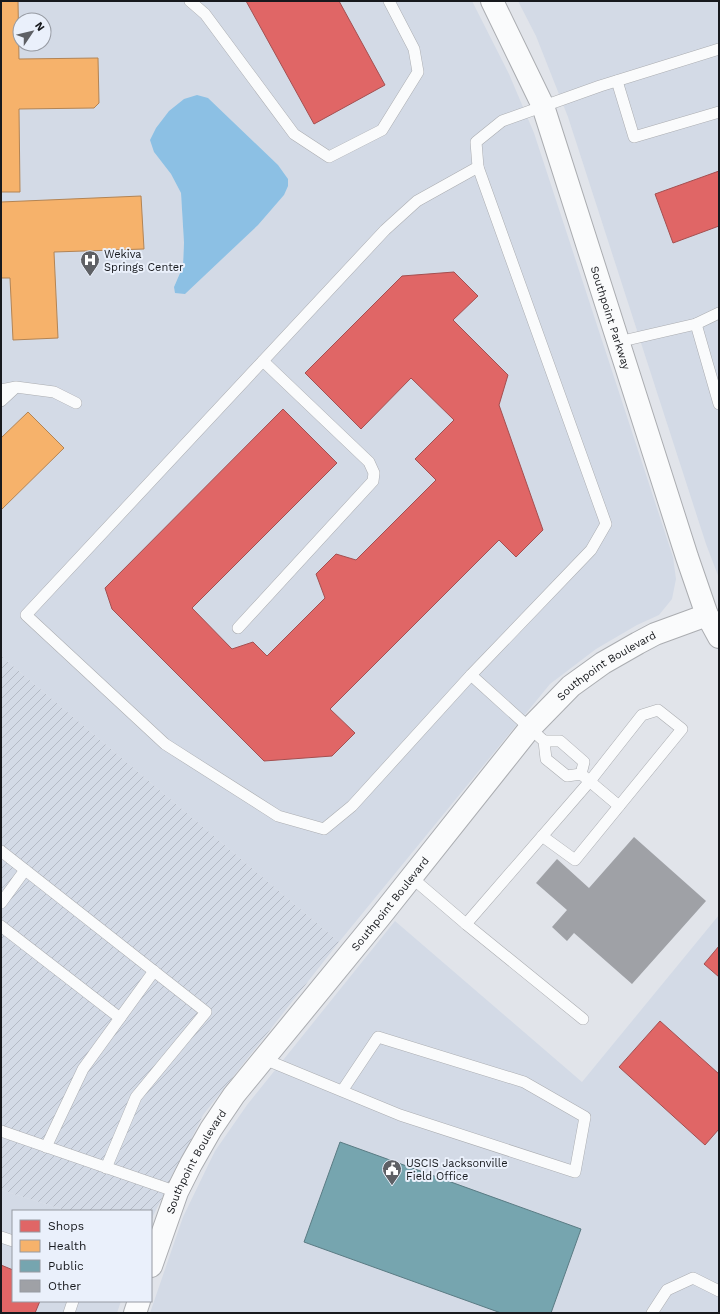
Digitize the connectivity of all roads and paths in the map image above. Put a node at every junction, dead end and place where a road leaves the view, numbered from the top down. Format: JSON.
{"nodes":[{"id":1,"x":190,"y":1,"type":"edge"},
{"id":2,"x":389,"y":1,"type":"edge"},
{"id":3,"x":492,"y":1,"type":"edge"},
{"id":4,"x":719,"y":49,"type":"edge"},
{"id":5,"x":617,"y":81,"type":"junction"},
{"id":6,"x":543,"y":106,"type":"junction"},
{"id":7,"x":719,"y":112,"type":"edge"},
{"id":8,"x":478,"y":167,"type":"junction"},
{"id":9,"x":719,"y":312,"type":"edge"},
{"id":10,"x":696,"y":324,"type":"junction"},
{"id":11,"x":618,"y":342,"type":"junction"},
{"id":12,"x":263,"y":360,"type":"junction"},
{"id":13,"x":16,"y":387,"type":"junction"},
{"id":14,"x":1,"y":390,"type":"edge"},
{"id":15,"x":1,"y":401,"type":"edge"},
{"id":16,"x":76,"y":403,"type":"dead end"},
{"id":17,"x":719,"y":404,"type":"edge"},
{"id":18,"x":707,"y":615,"type":"junction"},
{"id":19,"x":238,"y":628,"type":"dead end"},
{"id":20,"x":719,"y":638,"type":"edge"},
{"id":21,"x":471,"y":675,"type":"junction"},
{"id":22,"x":537,"y":734,"type":"junction"},
{"id":23,"x":586,"y":777,"type":"junction"},
{"id":24,"x":619,"y":806,"type":"junction"},
{"id":25,"x":542,"y":836,"type":"junction"},
{"id":26,"x":1,"y":850,"type":"edge"},
{"id":27,"x":25,"y":870,"type":"junction"},
{"id":28,"x":411,"y":877,"type":"junction"},
{"id":29,"x":1,"y":903,"type":"edge"},
{"id":30,"x":466,"y":924,"type":"junction"},
{"id":31,"x":1,"y":926,"type":"edge"},
{"id":32,"x":154,"y":972,"type":"junction"},
{"id":33,"x":120,"y":1018,"type":"junction"},
{"id":34,"x":583,"y":1019,"type":"dead end"},
{"id":35,"x":264,"y":1059,"type":"junction"},
{"id":36,"x":342,"y":1091,"type":"junction"},
{"id":37,"x":1,"y":1131,"type":"edge"},
{"id":38,"x":46,"y":1147,"type":"junction"},
{"id":39,"x":106,"y":1168,"type":"junction"},
{"id":40,"x":177,"y":1192,"type":"junction"},
{"id":41,"x":1,"y":1237,"type":"edge"},
{"id":42,"x":12,"y":1241,"type":"edge"},
{"id":43,"x":152,"y":1263,"type":"edge"},
{"id":44,"x":719,"y":1291,"type":"edge"},
{"id":45,"x":73,"y":1302,"type":"edge"},
{"id":46,"x":139,"y":1302,"type":"edge"},
{"id":47,"x":69,"y":1313,"type":"edge"},
{"id":48,"x":135,"y":1313,"type":"edge"},
{"id":49,"x":652,"y":1313,"type":"edge"}],
"edges":[{"from":1,"to":2,"type":"lane"},
{"from":3,"to":6,"type":"street","name":"Southpoint Parkway"},
{"from":4,"to":5,"type":"lane"},
{"from":5,"to":6,"type":"lane"},
{"from":5,"to":7,"type":"lane"},
{"from":6,"to":8,"type":"lane"},
{"from":6,"to":11,"type":"street","name":"Southpoint Parkway"},
{"from":8,"to":12,"type":"lane"},
{"from":8,"to":21,"type":"lane"},
{"from":9,"to":10,"type":"lane"},
{"from":10,"to":11,"type":"lane"},
{"from":10,"to":17,"type":"lane"},
{"from":11,"to":18,"type":"street","name":"Southpoint Parkway"},
{"from":12,"to":19,"type":"lane"},
{"from":12,"to":21,"type":"lane"},
{"from":13,"to":14,"type":"lane"},
{"from":13,"to":15,"type":"lane"},
{"from":13,"to":16,"type":"lane"},
{"from":18,"to":20,"type":"street","name":"Southpoint Parkway"},
{"from":18,"to":22,"type":"street","name":"Southpoint Boulevard"},
{"from":21,"to":22,"type":"lane"},
{"from":22,"to":23,"type":"lane"},
{"from":22,"to":23,"type":"lane"},
{"from":22,"to":28,"type":"street","name":"Southpoint Boulevard"},
{"from":23,"to":24,"type":"lane"},
{"from":23,"to":24,"type":"lane"},
{"from":23,"to":25,"type":"lane"},
{"from":24,"to":25,"type":"lane"},
{"from":25,"to":30,"type":"lane"},
{"from":26,"to":27,"type":"lane"},
{"from":27,"to":29,"type":"lane"},
{"from":27,"to":32,"type":"lane"},
{"from":28,"to":30,"type":"lane"},
{"from":28,"to":35,"type":"street","name":"Southpoint Boulevard"},
{"from":30,"to":34,"type":"lane"},
{"from":31,"to":33,"type":"lane"},
{"from":32,"to":33,"type":"lane"},
{"from":32,"to":39,"type":"lane"},
{"from":33,"to":38,"type":"lane"},
{"from":35,"to":36,"type":"lane"},
{"from":35,"to":40,"type":"street","name":"Southpoint Boulevard"},
{"from":36,"to":36,"type":"lane"},
{"from":37,"to":38,"type":"lane"},
{"from":38,"to":39,"type":"lane"},
{"from":39,"to":40,"type":"lane"},
{"from":40,"to":43,"type":"street","name":"Southpoint Boulevard"},
{"from":41,"to":42,"type":"lane"},
{"from":44,"to":49,"type":"lane"},
{"from":45,"to":47,"type":"lane"},
{"from":46,"to":48,"type":"street"}]}
